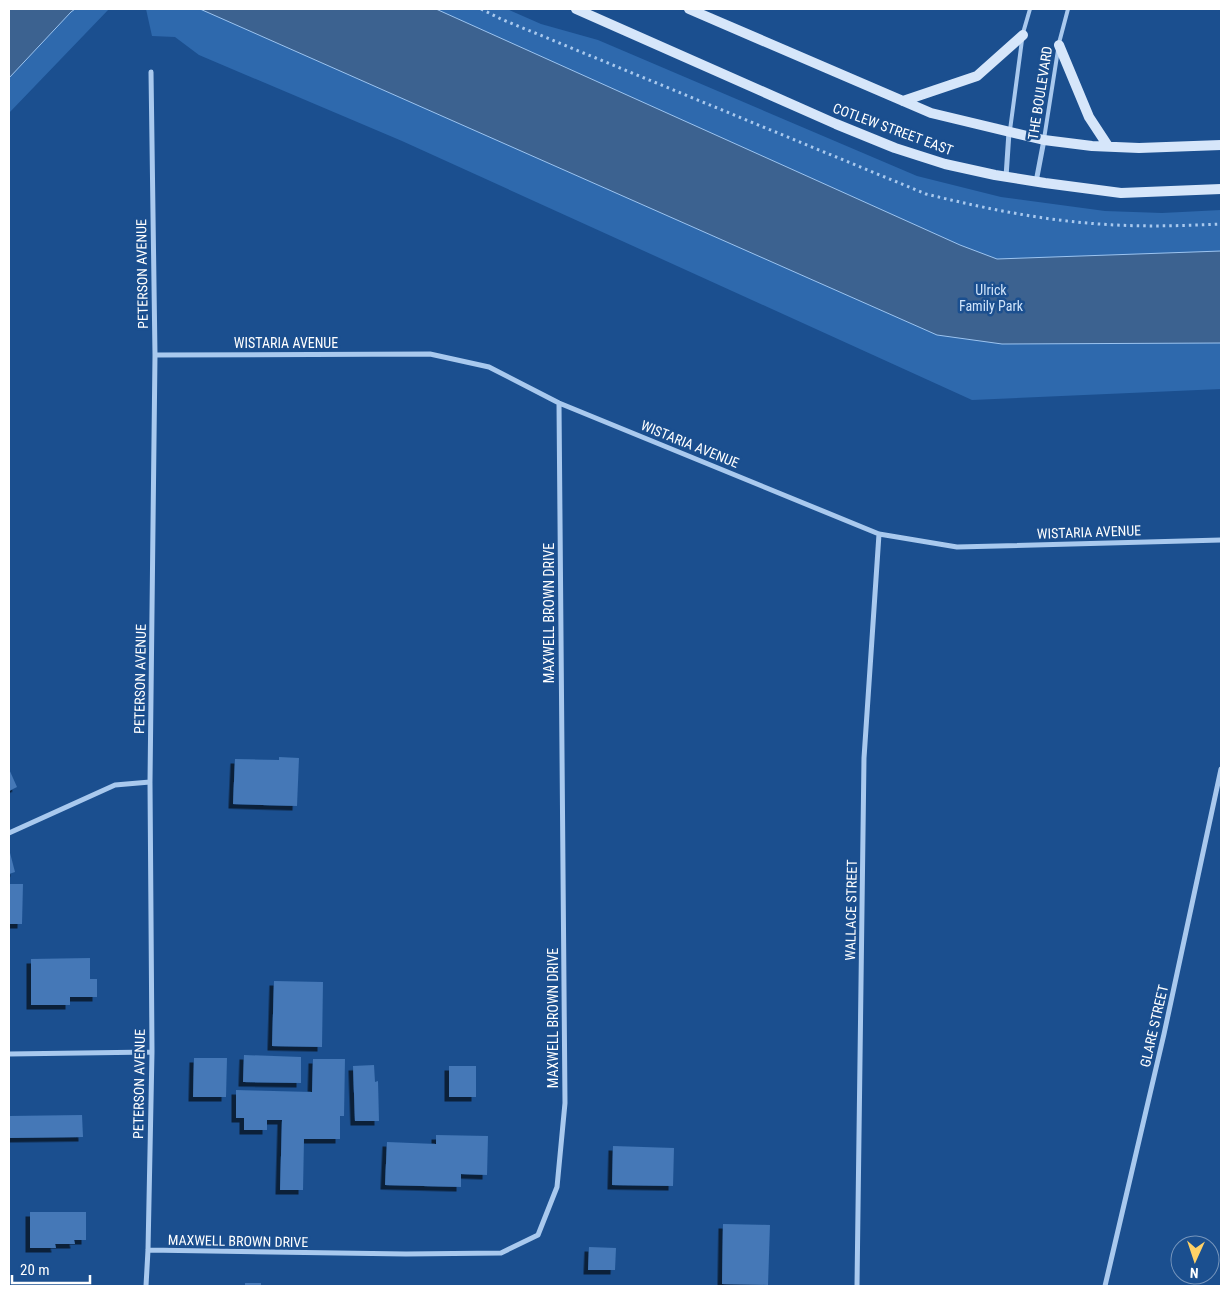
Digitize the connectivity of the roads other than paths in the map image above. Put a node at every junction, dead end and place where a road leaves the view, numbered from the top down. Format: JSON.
{"nodes":[{"id":1,"x":576,"y":9,"type":"edge"},
{"id":2,"x":689,"y":9,"type":"edge"},
{"id":3,"x":1030,"y":9,"type":"edge"},
{"id":4,"x":1068,"y":9,"type":"edge"},
{"id":5,"x":1023,"y":34,"type":"junction"},
{"id":6,"x":1059,"y":45,"type":"junction"},
{"id":7,"x":151,"y":72,"type":"dead end"},
{"id":8,"x":903,"y":101,"type":"junction"},
{"id":9,"x":1009,"y":132,"type":"junction"},
{"id":10,"x":1044,"y":140,"type":"junction"},
{"id":11,"x":1221,"y":145,"type":"edge"},
{"id":12,"x":1108,"y":146,"type":"junction"},
{"id":13,"x":1006,"y":177,"type":"junction"},
{"id":14,"x":1036,"y":182,"type":"junction"},
{"id":15,"x":1221,"y":190,"type":"edge"},
{"id":16,"x":155,"y":355,"type":"junction"},
{"id":17,"x":559,"y":403,"type":"junction"},
{"id":18,"x":879,"y":534,"type":"junction"},
{"id":19,"x":1221,"y":540,"type":"edge"},
{"id":20,"x":1221,"y":769,"type":"edge"},
{"id":21,"x":150,"y":782,"type":"junction"},
{"id":22,"x":9,"y":833,"type":"edge"},
{"id":23,"x":152,"y":1052,"type":"junction"},
{"id":24,"x":9,"y":1054,"type":"edge"},
{"id":25,"x":148,"y":1250,"type":"junction"},
{"id":26,"x":146,"y":1286,"type":"edge"},
{"id":27,"x":857,"y":1286,"type":"edge"},
{"id":28,"x":1105,"y":1286,"type":"edge"}],
"edges":[{"from":1,"to":13,"type":"main road","name":"COTLEW STREET EAST"},
{"from":2,"to":8,"type":"main road","name":"COTLEW STREET EAST"},
{"from":3,"to":5,"type":"lane","name":"THE BOULEVARD"},
{"from":4,"to":6,"type":"lane","name":"THE BOULEVARD"},
{"from":5,"to":8,"type":"main road"},
{"from":5,"to":9,"type":"lane","name":"THE BOULEVARD"},
{"from":6,"to":10,"type":"lane","name":"THE BOULEVARD"},
{"from":6,"to":12,"type":"main road"},
{"from":7,"to":16,"type":"street","name":"PETERSON AVENUE"},
{"from":8,"to":9,"type":"main road","name":"COTLEW STREET EAST"},
{"from":9,"to":10,"type":"main road","name":"COTLEW STREET EAST"},
{"from":9,"to":13,"type":"street","name":"THE BOULEVARD"},
{"from":10,"to":12,"type":"main road","name":"COTLEW STREET EAST"},
{"from":10,"to":14,"type":"street","name":"THE BOULEVARD"},
{"from":11,"to":12,"type":"main road","name":"COTLEW STREET EAST"},
{"from":13,"to":14,"type":"main road","name":"COTLEW STREET EAST"},
{"from":14,"to":15,"type":"main road","name":"COTLEW STREET EAST"},
{"from":16,"to":17,"type":"street","name":"WISTARIA AVENUE"},
{"from":16,"to":21,"type":"street","name":"PETERSON AVENUE"},
{"from":17,"to":18,"type":"street","name":"WISTARIA AVENUE"},
{"from":17,"to":25,"type":"street","name":"MAXWELL BROWN DRIVE"},
{"from":18,"to":19,"type":"street","name":"WISTARIA AVENUE"},
{"from":18,"to":27,"type":"street","name":"WALLACE STREET"},
{"from":20,"to":28,"type":"street","name":"GLARE STREET"},
{"from":21,"to":22,"type":"street"},
{"from":21,"to":23,"type":"street","name":"PETERSON AVENUE"},
{"from":23,"to":24,"type":"street"},
{"from":23,"to":25,"type":"street","name":"PETERSON AVENUE"},
{"from":25,"to":26,"type":"street","name":"PETERSON AVENUE"}]}
